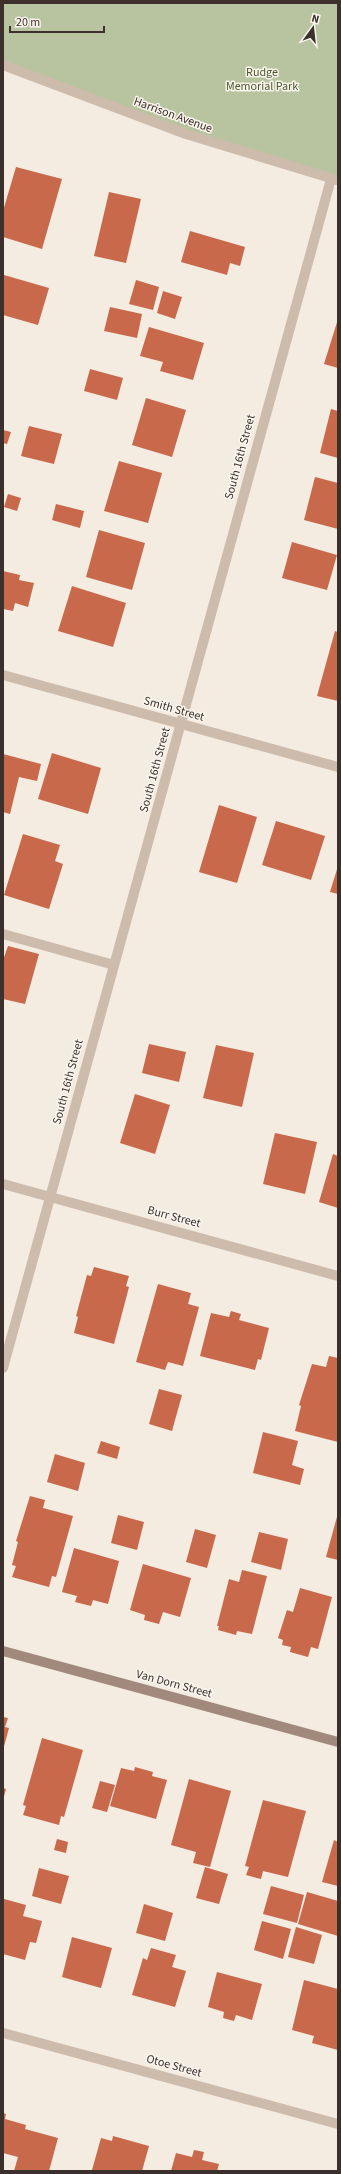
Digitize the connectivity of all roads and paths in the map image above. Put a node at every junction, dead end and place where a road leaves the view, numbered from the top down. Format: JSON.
{"nodes":[{"id":1,"x":3,"y":65,"type":"edge"},
{"id":2,"x":335,"y":180,"type":"edge"},
{"id":3,"x":3,"y":675,"type":"edge"},
{"id":4,"x":181,"y":724,"type":"junction"},
{"id":5,"x":338,"y":767,"type":"edge"},
{"id":6,"x":3,"y":934,"type":"edge"},
{"id":7,"x":114,"y":965,"type":"junction"},
{"id":8,"x":3,"y":1184,"type":"edge"},
{"id":9,"x":50,"y":1197,"type":"junction"},
{"id":10,"x":338,"y":1276,"type":"edge"},
{"id":11,"x":3,"y":1368,"type":"edge"},
{"id":12,"x":3,"y":1651,"type":"edge"},
{"id":13,"x":338,"y":1742,"type":"edge"},
{"id":14,"x":3,"y":2033,"type":"edge"},
{"id":15,"x":338,"y":2124,"type":"edge"}],
"edges":[{"from":1,"to":2,"type":"street","name":"Harrison Avenue"},
{"from":2,"to":4,"type":"street","name":"South 16th Street"},
{"from":3,"to":4,"type":"street","name":"Smith Street"},
{"from":4,"to":5,"type":"street","name":"Smith Street"},
{"from":4,"to":7,"type":"street","name":"South 16th Street"},
{"from":6,"to":7,"type":"street"},
{"from":7,"to":9,"type":"street","name":"South 16th Street"},
{"from":8,"to":9,"type":"street","name":"Burr Street"},
{"from":9,"to":10,"type":"street","name":"Burr Street"},
{"from":9,"to":11,"type":"street","name":"South 16th Street"},
{"from":12,"to":13,"type":"main road","name":"Van Dorn Street"},
{"from":14,"to":15,"type":"street","name":"Otoe Street"}]}
